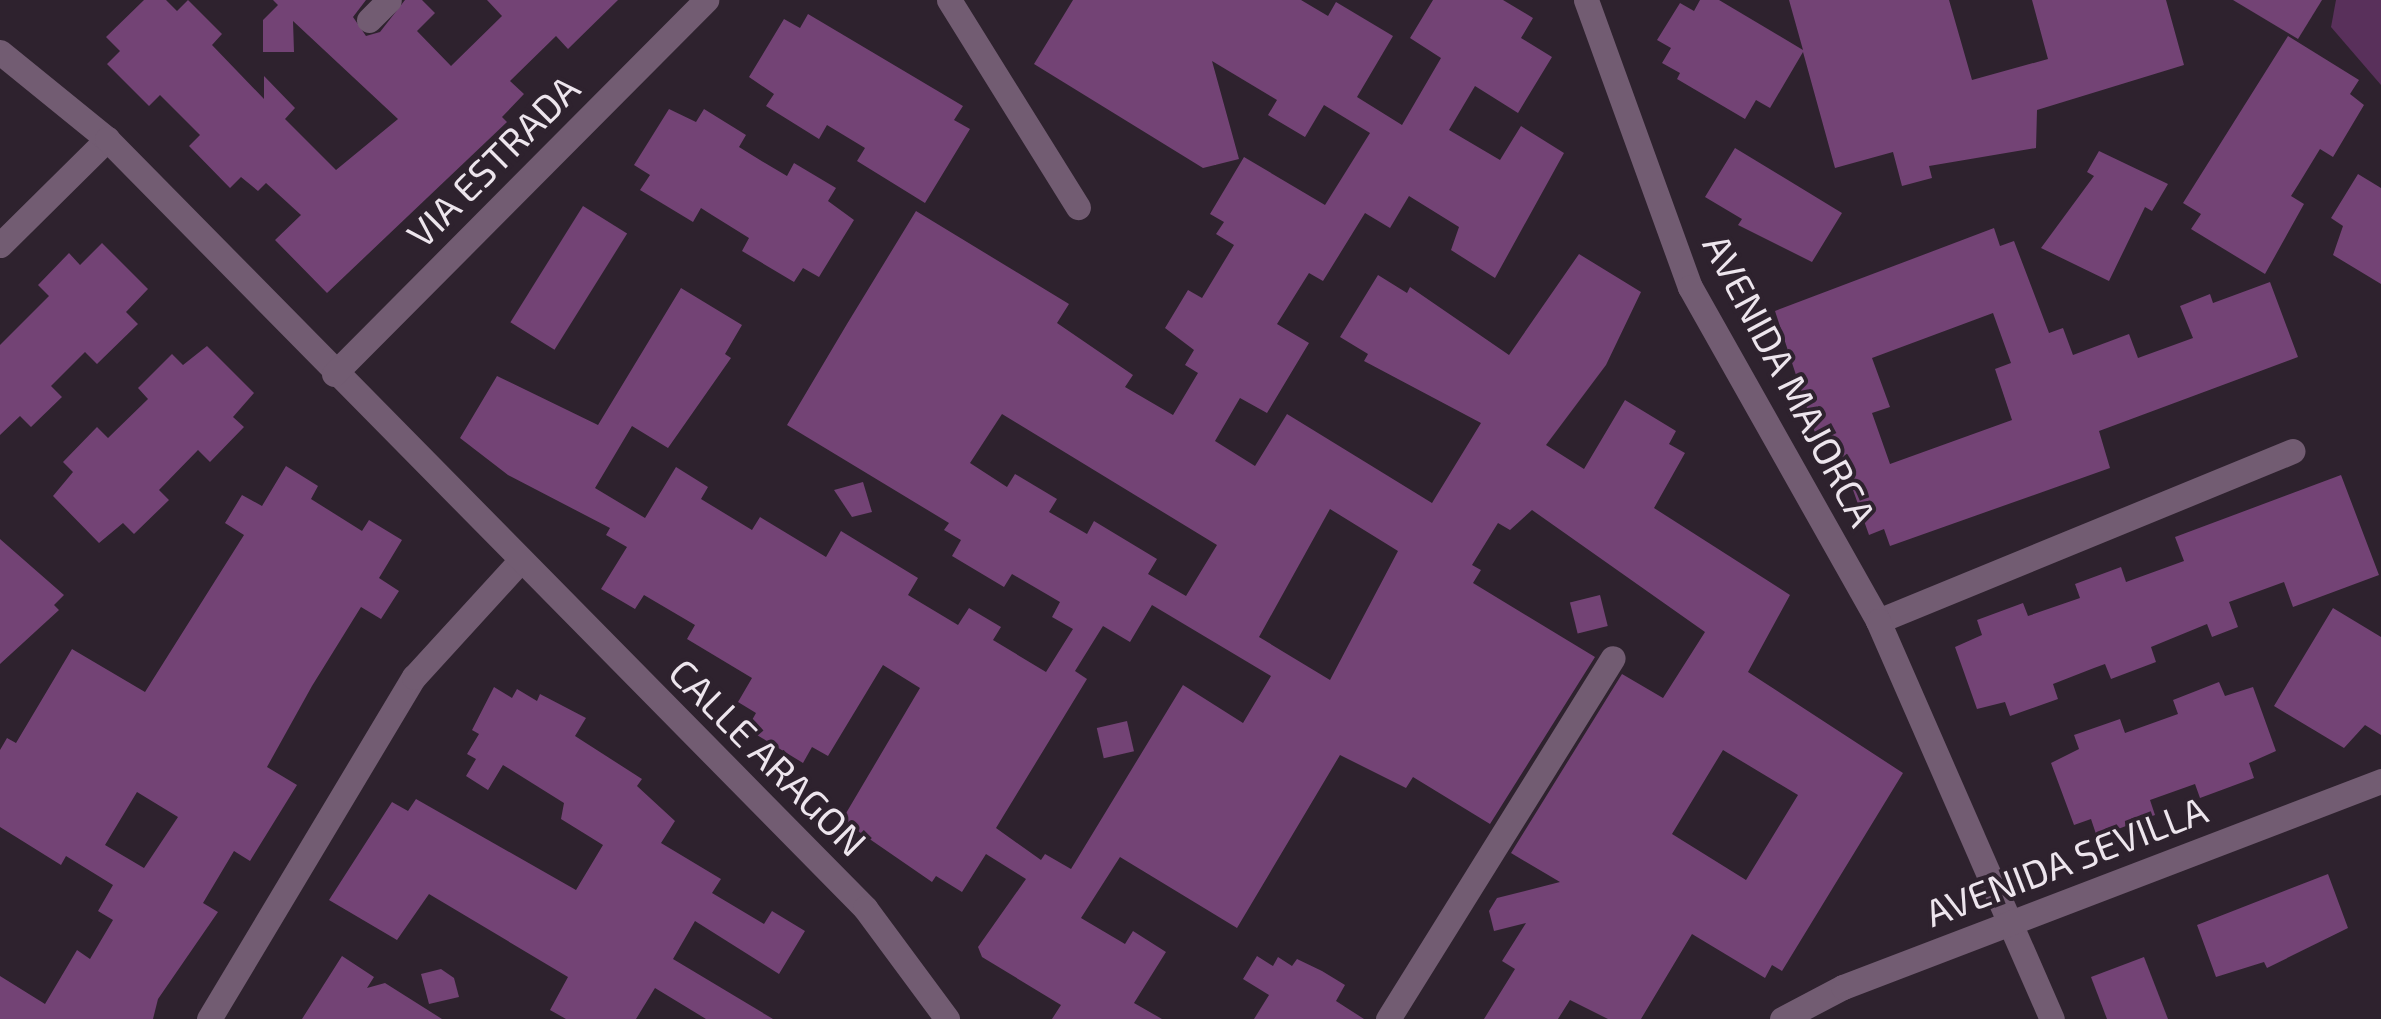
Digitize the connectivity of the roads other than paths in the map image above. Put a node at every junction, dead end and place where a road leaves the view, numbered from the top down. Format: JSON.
{"nodes":[{"id":1,"x":389,"y":0,"type":"edge"},
{"id":2,"x":706,"y":0,"type":"edge"},
{"id":3,"x":949,"y":0,"type":"edge"},
{"id":4,"x":1586,"y":0,"type":"edge"},
{"id":5,"x":369,"y":20,"type":"dead end"},
{"id":6,"x":0,"y":52,"type":"edge"},
{"id":7,"x":107,"y":139,"type":"junction"},
{"id":8,"x":1078,"y":207,"type":"dead end"},
{"id":9,"x":0,"y":245,"type":"edge"},
{"id":10,"x":334,"y":374,"type":"junction"},
{"id":11,"x":2294,"y":450,"type":"dead end"},
{"id":12,"x":520,"y":560,"type":"junction"},
{"id":13,"x":1878,"y":621,"type":"junction"},
{"id":14,"x":1613,"y":658,"type":"dead end"},
{"id":15,"x":2381,"y":781,"type":"edge"},
{"id":16,"x":2008,"y":922,"type":"junction"},
{"id":17,"x":208,"y":1019,"type":"edge"},
{"id":18,"x":947,"y":1019,"type":"edge"},
{"id":19,"x":1388,"y":1019,"type":"edge"},
{"id":20,"x":1782,"y":1019,"type":"edge"},
{"id":21,"x":2052,"y":1019,"type":"edge"}],
"edges":[{"from":1,"to":5,"type":"street"},
{"from":2,"to":10,"type":"street","name":"VIA ESTRADA"},
{"from":3,"to":8,"type":"street"},
{"from":4,"to":13,"type":"street","name":"AVENIDA MAJORCA"},
{"from":6,"to":7,"type":"street","name":"CALLE ARAGON"},
{"from":7,"to":9,"type":"street"},
{"from":7,"to":10,"type":"street","name":"CALLE ARAGON"},
{"from":10,"to":12,"type":"street","name":"CALLE ARAGON"},
{"from":11,"to":13,"type":"street"},
{"from":12,"to":17,"type":"street"},
{"from":12,"to":18,"type":"street","name":"CALLE ARAGON"},
{"from":13,"to":16,"type":"street","name":"AVENIDA MAJORCA"},
{"from":14,"to":19,"type":"street"},
{"from":15,"to":16,"type":"street","name":"AVENIDA SEVILLA"},
{"from":16,"to":20,"type":"street","name":"AVENIDA SEVILLA"},
{"from":16,"to":21,"type":"street","name":"AVENIDA MAJORCA"}]}
